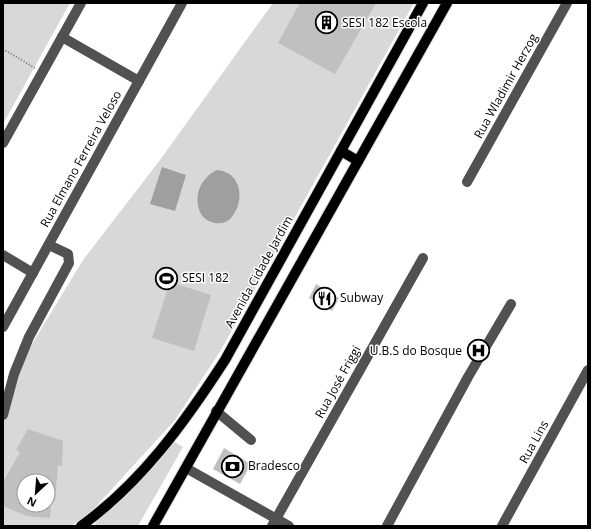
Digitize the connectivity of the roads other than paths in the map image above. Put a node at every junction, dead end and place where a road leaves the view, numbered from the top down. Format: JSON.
{"nodes":[{"id":1,"x":81,"y":3,"type":"edge"},
{"id":2,"x":182,"y":3,"type":"edge"},
{"id":3,"x":423,"y":3,"type":"edge"},
{"id":4,"x":447,"y":3,"type":"edge"},
{"id":5,"x":567,"y":3,"type":"edge"},
{"id":6,"x":62,"y":37,"type":"junction"},
{"id":7,"x":139,"y":81,"type":"junction"},
{"id":8,"x":3,"y":142,"type":"edge"},
{"id":9,"x":342,"y":151,"type":"junction"},
{"id":10,"x":358,"y":161,"type":"junction"},
{"id":11,"x":467,"y":182,"type":"dead end"},
{"id":12,"x":49,"y":245,"type":"junction"},
{"id":13,"x":3,"y":256,"type":"edge"},
{"id":14,"x":423,"y":258,"type":"dead end"},
{"id":15,"x":33,"y":273,"type":"junction"},
{"id":16,"x":511,"y":304,"type":"dead end"},
{"id":17,"x":3,"y":327,"type":"edge"},
{"id":18,"x":588,"y":370,"type":"edge"},
{"id":19,"x":216,"y":411,"type":"junction"},
{"id":20,"x":3,"y":415,"type":"edge"},
{"id":21,"x":251,"y":440,"type":"dead end"},
{"id":22,"x":186,"y":468,"type":"junction"},
{"id":23,"x":274,"y":522,"type":"edge"},
{"id":24,"x":81,"y":526,"type":"edge"},
{"id":25,"x":153,"y":526,"type":"edge"},
{"id":26,"x":290,"y":526,"type":"edge"},
{"id":27,"x":387,"y":526,"type":"edge"},
{"id":28,"x":502,"y":526,"type":"edge"}],
"edges":[{"from":1,"to":6,"type":"street"},
{"from":2,"to":7,"type":"street","name":"Rua Elmano Ferreira Veloso"},
{"from":3,"to":9,"type":"main road","name":"Avenida Cidade Jardim"},
{"from":4,"to":10,"type":"main road"},
{"from":5,"to":11,"type":"street","name":"Rua Wladimir Herzog"},
{"from":6,"to":7,"type":"street"},
{"from":6,"to":8,"type":"street"},
{"from":7,"to":12,"type":"street","name":"Rua Elmano Ferreira Veloso"},
{"from":9,"to":10,"type":"main road"},
{"from":9,"to":24,"type":"main road","name":"Avenida Cidade Jardim"},
{"from":10,"to":19,"type":"main road"},
{"from":12,"to":15,"type":"street","name":"Rua Elmano Ferreira Veloso"},
{"from":12,"to":20,"type":"street"},
{"from":13,"to":15,"type":"street"},
{"from":14,"to":23,"type":"street","name":"Rua José Friggi"},
{"from":15,"to":17,"type":"street","name":"Rua Elmano Ferreira Veloso"},
{"from":16,"to":27,"type":"street"},
{"from":18,"to":28,"type":"street","name":"Rua Lins"},
{"from":19,"to":21,"type":"street"},
{"from":19,"to":22,"type":"main road"},
{"from":22,"to":23,"type":"street"},
{"from":22,"to":25,"type":"main road"},
{"from":23,"to":26,"type":"street"}]}
